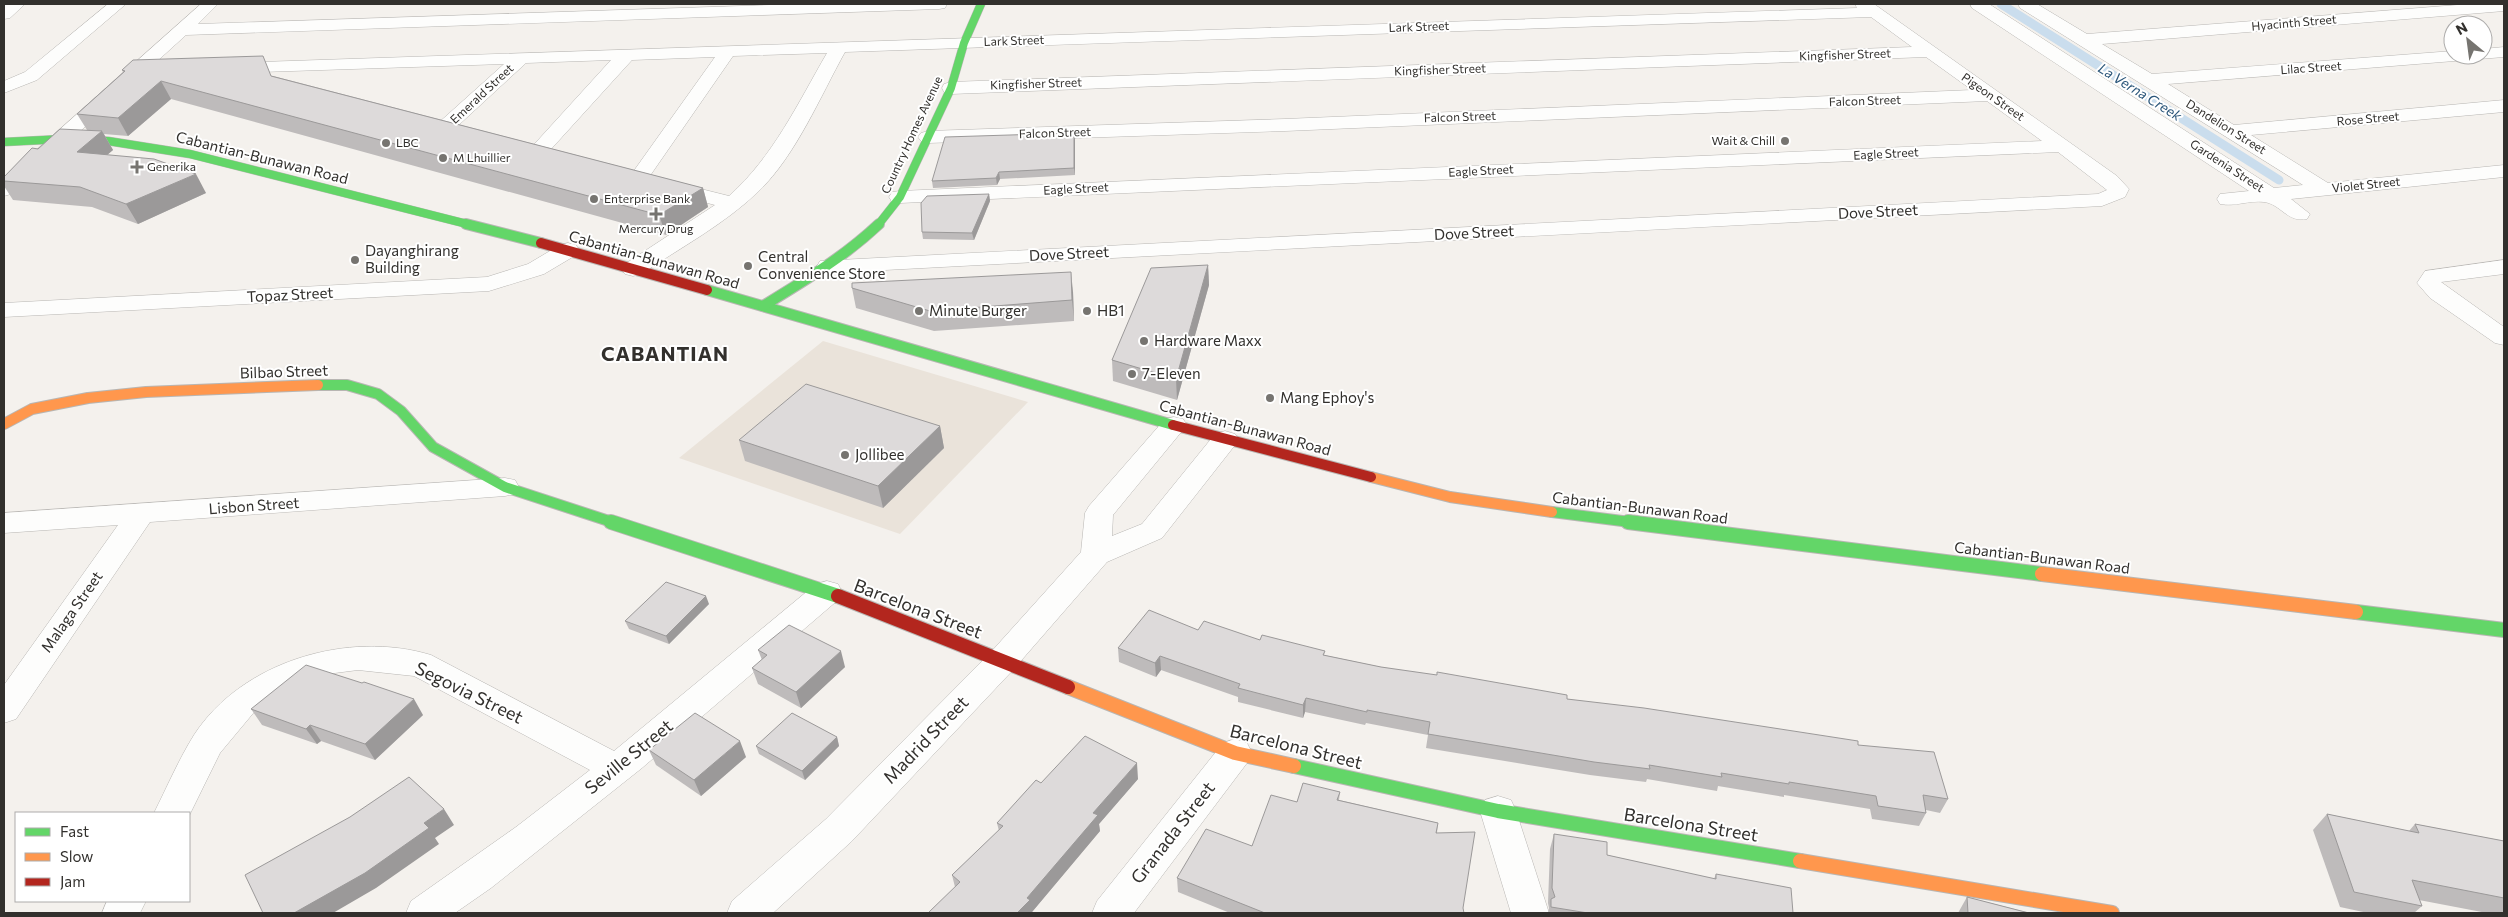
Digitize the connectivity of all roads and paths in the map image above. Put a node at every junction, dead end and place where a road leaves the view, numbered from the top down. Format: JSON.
{"nodes":[{"id":1,"x":17,"y":4,"type":"edge"},
{"id":2,"x":118,"y":4,"type":"edge"},
{"id":3,"x":210,"y":4,"type":"edge"},
{"id":4,"x":939,"y":4,"type":"edge"},
{"id":5,"x":981,"y":4,"type":"edge"},
{"id":6,"x":1978,"y":4,"type":"edge"},
{"id":7,"x":2026,"y":4,"type":"edge"},
{"id":8,"x":2504,"y":6,"type":"edge"},
{"id":9,"x":1869,"y":8,"type":"edge"},
{"id":10,"x":4,"y":14,"type":"edge"},
{"id":11,"x":182,"y":30,"type":"junction"},
{"id":12,"x":2084,"y":40,"type":"junction"},
{"id":13,"x":964,"y":43,"type":"junction"},
{"id":14,"x":839,"y":47,"type":"junction"},
{"id":15,"x":728,"y":51,"type":"junction"},
{"id":16,"x":1930,"y":52,"type":"junction"},
{"id":17,"x":627,"y":54,"type":"junction"},
{"id":18,"x":2443,"y":57,"type":"edge"},
{"id":19,"x":521,"y":58,"type":"junction"},
{"id":20,"x":214,"y":68,"type":"edge"},
{"id":21,"x":166,"y":70,"type":"edge"},
{"id":22,"x":137,"y":71,"type":"junction"},
{"id":23,"x":2151,"y":80,"type":"junction"},
{"id":24,"x":4,"y":87,"type":"edge"},
{"id":25,"x":951,"y":88,"type":"junction"},
{"id":26,"x":1991,"y":95,"type":"junction"},
{"id":27,"x":2504,"y":106,"type":"edge"},
{"id":28,"x":442,"y":130,"type":"edge"},
{"id":29,"x":2232,"y":131,"type":"junction"},
{"id":30,"x":928,"y":137,"type":"junction"},
{"id":31,"x":63,"y":139,"type":"junction"},
{"id":32,"x":4,"y":142,"type":"edge"},
{"id":33,"x":2062,"y":146,"type":"junction"},
{"id":34,"x":536,"y":154,"type":"edge"},
{"id":35,"x":2504,"y":170,"type":"edge"},
{"id":36,"x":2324,"y":189,"type":"junction"},
{"id":37,"x":4,"y":190,"type":"edge"},
{"id":38,"x":2118,"y":193,"type":"joint"},
{"id":39,"x":2270,"y":194,"type":"junction"},
{"id":40,"x":900,"y":197,"type":"junction"},
{"id":41,"x":2228,"y":199,"type":"dead end"},
{"id":42,"x":734,"y":203,"type":"junction"},
{"id":43,"x":2299,"y":214,"type":"dead end"},
{"id":44,"x":568,"y":250,"type":"junction"},
{"id":45,"x":828,"y":266,"type":"junction"},
{"id":46,"x":2504,"y":267,"type":"edge"},
{"id":47,"x":633,"y":269,"type":"junction"},
{"id":48,"x":763,"y":306,"type":"junction"},
{"id":49,"x":4,"y":310,"type":"edge"},
{"id":50,"x":2504,"y":338,"type":"edge"},
{"id":51,"x":4,"y":424,"type":"edge"},
{"id":52,"x":1174,"y":425,"type":"junction"},
{"id":53,"x":1225,"y":440,"type":"junction"},
{"id":54,"x":505,"y":487,"type":"junction"},
{"id":55,"x":141,"y":514,"type":"junction"},
{"id":56,"x":4,"y":523,"type":"edge"},
{"id":57,"x":1096,"y":556,"type":"junction"},
{"id":58,"x":827,"y":592,"type":"junction"},
{"id":59,"x":2504,"y":630,"type":"edge"},
{"id":60,"x":1002,"y":661,"type":"junction"},
{"id":61,"x":4,"y":710,"type":"edge"},
{"id":62,"x":1236,"y":753,"type":"junction"},
{"id":63,"x":616,"y":768,"type":"junction"},
{"id":64,"x":1498,"y":811,"type":"junction"},
{"id":65,"x":173,"y":812,"type":"edge"},
{"id":66,"x":425,"y":913,"type":"edge"},
{"id":67,"x":746,"y":913,"type":"edge"},
{"id":68,"x":1111,"y":913,"type":"edge"},
{"id":69,"x":1530,"y":913,"type":"edge"},
{"id":70,"x":2112,"y":913,"type":"edge"}],
"edges":[{"from":1,"to":10,"type":"street"},
{"from":2,"to":24,"type":"street"},
{"from":3,"to":11,"type":"street"},
{"from":4,"to":11,"type":"street"},
{"from":5,"to":13,"type":"main road","name":"Country Homes Avenue"},
{"from":6,"to":39,"type":"street","name":"Gardenia Street"},
{"from":7,"to":12,"type":"street","name":"Dandelion Street"},
{"from":8,"to":12,"type":"street","name":"Hyacinth Street"},
{"from":9,"to":13,"type":"street","name":"Lark Street"},
{"from":9,"to":16,"type":"street","name":"Pigeon Street"},
{"from":11,"to":22,"type":"street"},
{"from":12,"to":23,"type":"street","name":"Dandelion Street"},
{"from":13,"to":14,"type":"street","name":"Lark Street"},
{"from":13,"to":25,"type":"main road","name":"Country Homes Avenue"},
{"from":14,"to":15,"type":"street","name":"Lark Street"},
{"from":14,"to":42,"type":"street"},
{"from":15,"to":17,"type":"street","name":"Lark Street"},
{"from":15,"to":42,"type":"street"},
{"from":16,"to":25,"type":"street","name":"Kingfisher Street"},
{"from":16,"to":26,"type":"street","name":"Pigeon Street"},
{"from":17,"to":19,"type":"street","name":"Lark Street"},
{"from":17,"to":34,"type":"street"},
{"from":18,"to":23,"type":"street","name":"Lilac Street"},
{"from":19,"to":20,"type":"street","name":"Lark Street"},
{"from":19,"to":28,"type":"street","name":"Emerald Street"},
{"from":21,"to":22,"type":"street"},
{"from":22,"to":31,"type":"street"},
{"from":23,"to":29,"type":"street","name":"Dandelion Street"},
{"from":25,"to":30,"type":"main road","name":"Country Homes Avenue"},
{"from":26,"to":30,"type":"street","name":"Falcon Street"},
{"from":26,"to":33,"type":"street","name":"Pigeon Street"},
{"from":27,"to":29,"type":"street","name":"Rose Street"},
{"from":29,"to":36,"type":"street","name":"Dandelion Street"},
{"from":30,"to":40,"type":"main road","name":"Country Homes Avenue"},
{"from":31,"to":32,"type":"main road","name":"Cabantian-Bunawan Road"},
{"from":31,"to":37,"type":"street"},
{"from":31,"to":44,"type":"main road","name":"Cabantian-Bunawan Road"},
{"from":33,"to":38,"type":"street","name":"Pigeon Street"},
{"from":33,"to":40,"type":"street","name":"Eagle Street"},
{"from":35,"to":36,"type":"street","name":"Violet Street"},
{"from":36,"to":39,"type":"street","name":"Violet Street"},
{"from":38,"to":45,"type":"street","name":"Dove Street"},
{"from":39,"to":41,"type":"street","name":"Violet Street"},
{"from":39,"to":43,"type":"street","name":"Gardenia Street"},
{"from":40,"to":45,"type":"main road","name":"Country Homes Avenue"},
{"from":42,"to":47,"type":"street"},
{"from":44,"to":47,"type":"main road","name":"Cabantian-Bunawan Road"},
{"from":44,"to":49,"type":"street","name":"Topaz Street"},
{"from":45,"to":48,"type":"main road","name":"Country Homes Avenue"},
{"from":46,"to":50,"type":"street"},
{"from":47,"to":48,"type":"main road","name":"Cabantian-Bunawan Road"},
{"from":48,"to":52,"type":"main road","name":"Cabantian-Bunawan Road"},
{"from":51,"to":54,"type":"main road","name":"Bilbao Street"},
{"from":52,"to":53,"type":"main road","name":"Cabantian-Bunawan Road"},
{"from":52,"to":57,"type":"street"},
{"from":53,"to":57,"type":"street","name":"Madrid Street"},
{"from":53,"to":59,"type":"main road","name":"Cabantian-Bunawan Road"},
{"from":54,"to":55,"type":"street","name":"Lisbon Street"},
{"from":54,"to":58,"type":"main road","name":"Barcelona Street"},
{"from":55,"to":56,"type":"street","name":"Lisbon Street"},
{"from":55,"to":61,"type":"street","name":"Malaga Street"},
{"from":57,"to":60,"type":"street","name":"Madrid Street"},
{"from":58,"to":60,"type":"main road","name":"Barcelona Street"},
{"from":58,"to":63,"type":"street","name":"Seville Street"},
{"from":60,"to":62,"type":"main road","name":"Barcelona Street"},
{"from":60,"to":67,"type":"street","name":"Madrid Street"},
{"from":62,"to":64,"type":"main road","name":"Barcelona Street"},
{"from":62,"to":68,"type":"street","name":"Granada Street"},
{"from":63,"to":65,"type":"street","name":"Segovia Street"},
{"from":63,"to":66,"type":"street","name":"Seville Street"},
{"from":64,"to":69,"type":"street"},
{"from":64,"to":70,"type":"main road","name":"Barcelona Street"}]}
